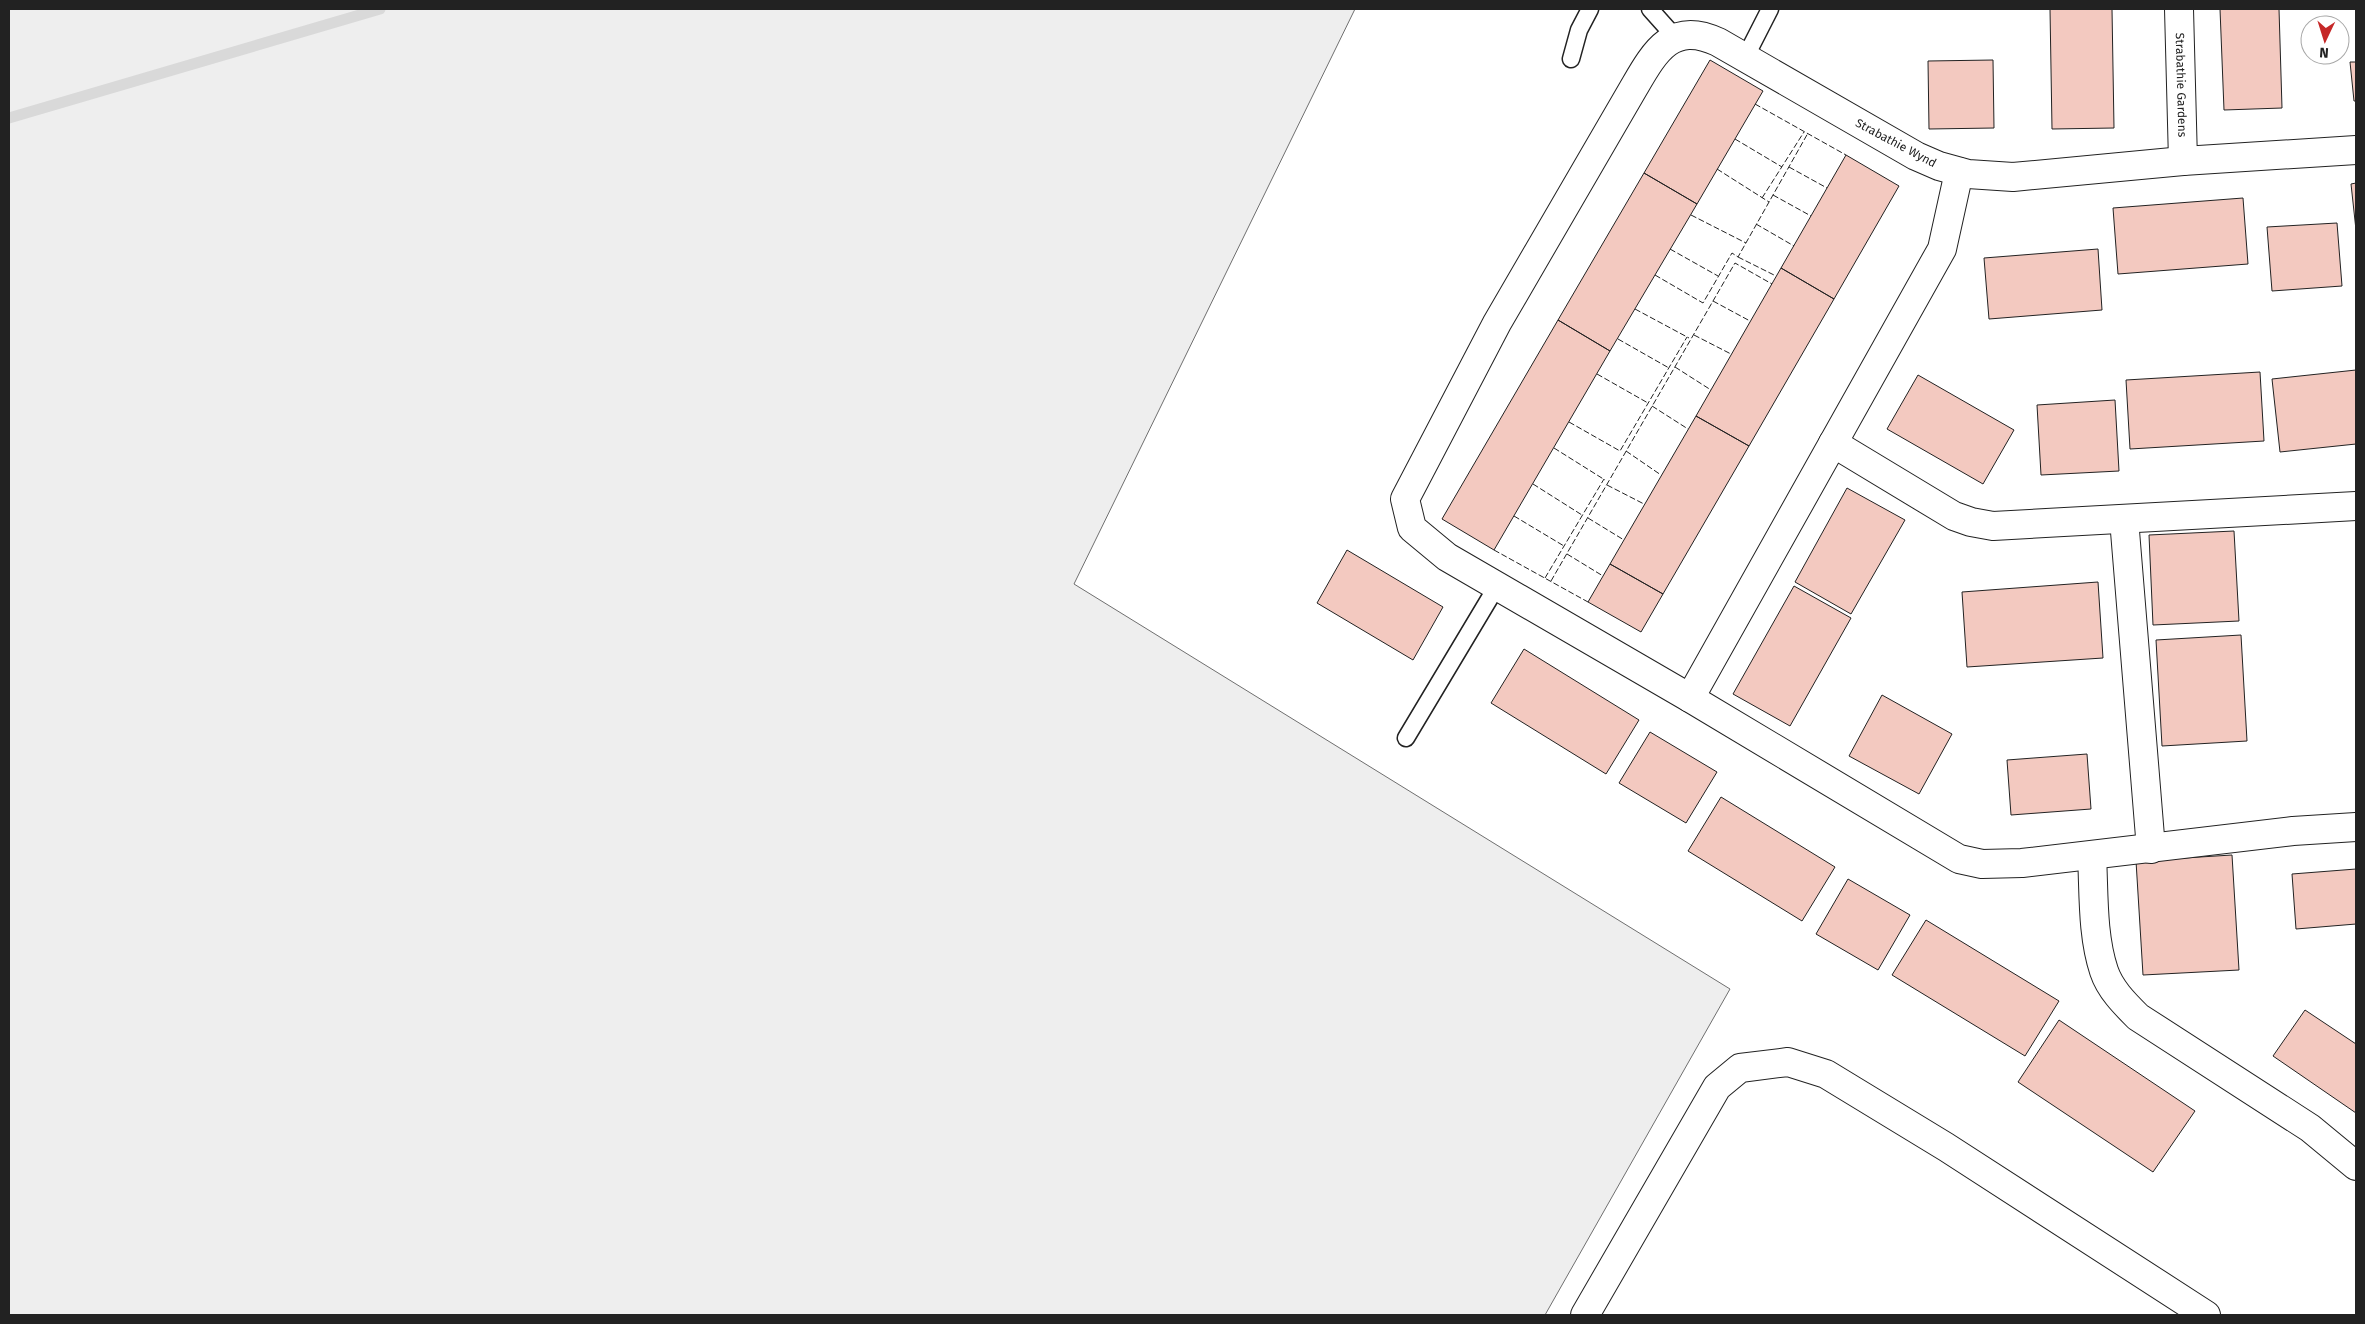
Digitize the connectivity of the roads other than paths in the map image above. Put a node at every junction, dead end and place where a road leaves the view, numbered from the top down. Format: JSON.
{"nodes":[{"id":1,"x":1590,"y":9,"type":"edge"},
{"id":2,"x":1650,"y":9,"type":"edge"},
{"id":3,"x":1770,"y":9,"type":"edge"},
{"id":4,"x":2179,"y":9,"type":"edge"},
{"id":5,"x":1676,"y":37,"type":"junction"},
{"id":6,"x":1745,"y":58,"type":"junction"},
{"id":7,"x":1571,"y":59,"type":"dead end"},
{"id":8,"x":2356,"y":150,"type":"edge"},
{"id":9,"x":2183,"y":161,"type":"junction"},
{"id":10,"x":1959,"y":172,"type":"junction"},
{"id":11,"x":1833,"y":443,"type":"junction"},
{"id":12,"x":2356,"y":506,"type":"edge"},
{"id":13,"x":2124,"y":519,"type":"junction"},
{"id":14,"x":1497,"y":586,"type":"junction"},
{"id":15,"x":1690,"y":698,"type":"junction"},
{"id":16,"x":1406,"y":738,"type":"dead end"},
{"id":17,"x":2356,"y":827,"type":"edge"},
{"id":18,"x":2152,"y":849,"type":"junction"},
{"id":19,"x":2092,"y":856,"type":"junction"},
{"id":20,"x":2356,"y":1166,"type":"edge"},
{"id":21,"x":1585,"y":1315,"type":"edge"},
{"id":22,"x":2206,"y":1315,"type":"edge"}],
"edges":[{"from":1,"to":7,"type":"lane"},
{"from":2,"to":5,"type":"lane"},
{"from":3,"to":6,"type":"lane"},
{"from":4,"to":9,"type":"street","name":"Strabathie Gardens"},
{"from":5,"to":6,"type":"street","name":"Strabathie Wynd"},
{"from":5,"to":14,"type":"street"},
{"from":6,"to":10,"type":"street","name":"Strabathie Wynd"},
{"from":8,"to":9,"type":"street","name":"Strabathie Wynd"},
{"from":9,"to":10,"type":"street","name":"Strabathie Wynd"},
{"from":10,"to":11,"type":"street"},
{"from":11,"to":13,"type":"street"},
{"from":11,"to":15,"type":"street"},
{"from":12,"to":13,"type":"street"},
{"from":13,"to":18,"type":"street"},
{"from":14,"to":15,"type":"street"},
{"from":14,"to":16,"type":"lane"},
{"from":15,"to":19,"type":"street"},
{"from":17,"to":18,"type":"street"},
{"from":18,"to":19,"type":"street"},
{"from":19,"to":20,"type":"street"},
{"from":21,"to":22,"type":"street"}]}
